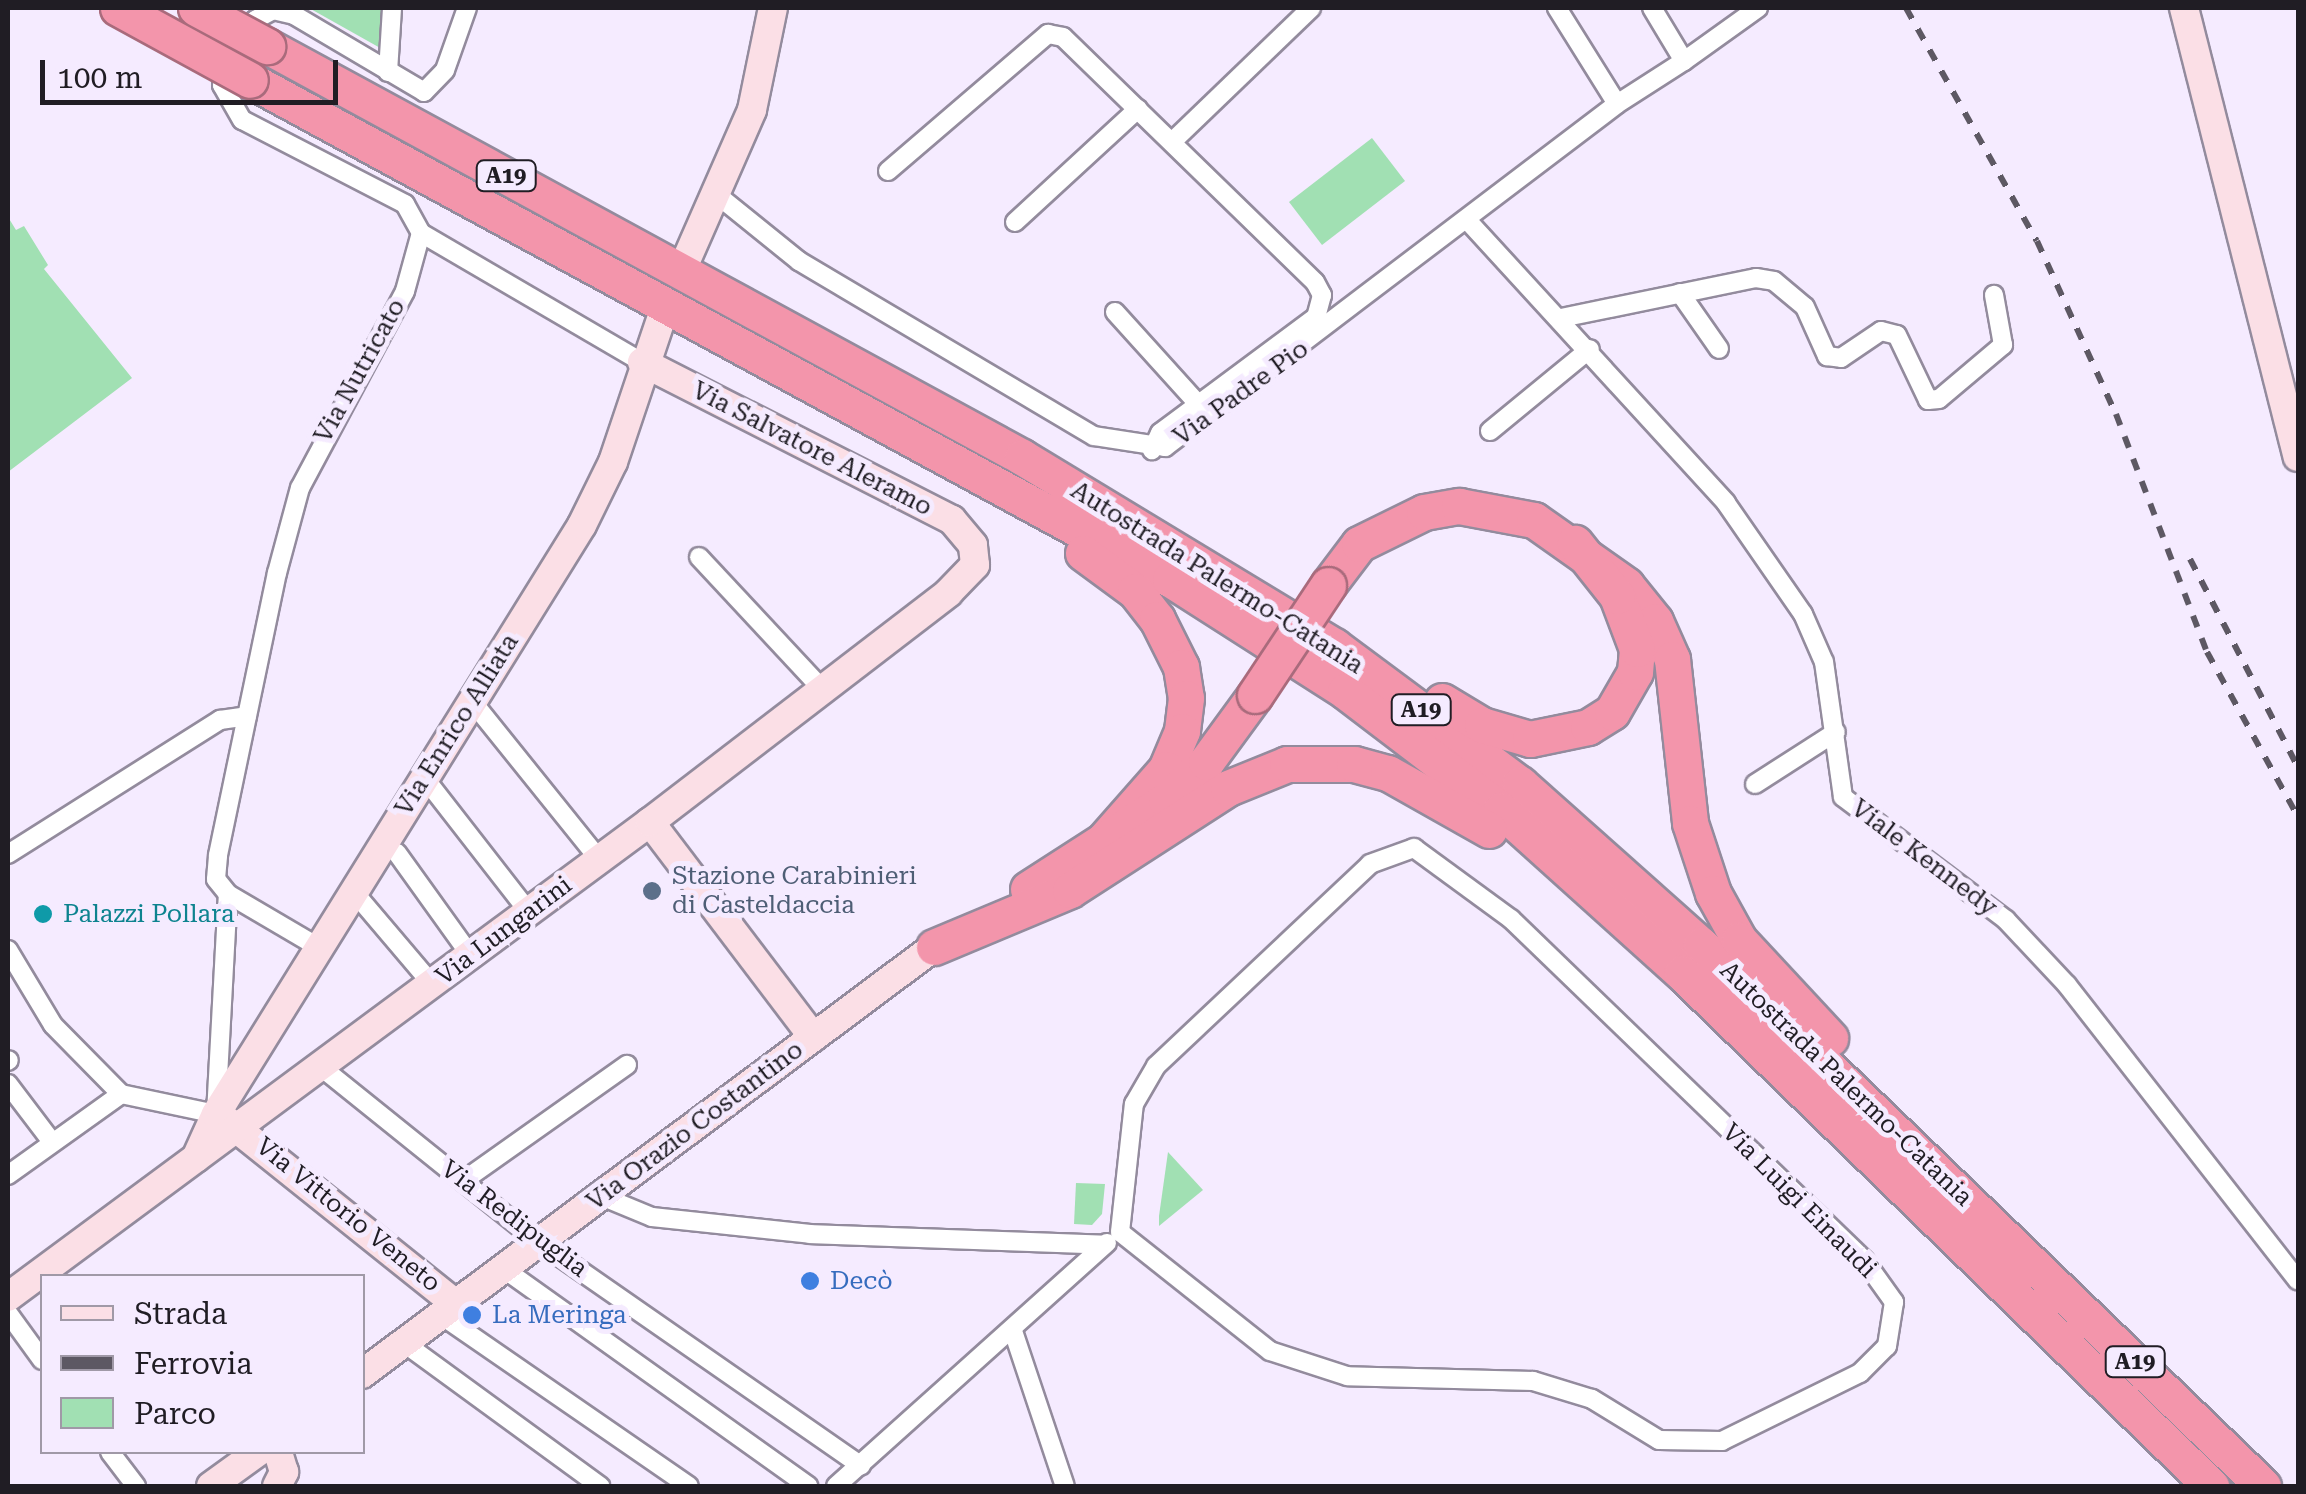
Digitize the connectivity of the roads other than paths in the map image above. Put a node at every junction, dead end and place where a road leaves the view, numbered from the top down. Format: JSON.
{"nodes":[{"id":1,"x":118,"y":8,"type":"edge"},
{"id":2,"x":196,"y":8,"type":"edge"},
{"id":3,"x":392,"y":8,"type":"edge"},
{"id":4,"x":468,"y":8,"type":"edge"},
{"id":5,"x":773,"y":8,"type":"edge"},
{"id":6,"x":1310,"y":8,"type":"edge"},
{"id":7,"x":1557,"y":8,"type":"edge"},
{"id":8,"x":1652,"y":8,"type":"edge"},
{"id":9,"x":1758,"y":8,"type":"edge"},
{"id":10,"x":2184,"y":8,"type":"edge"},
{"id":11,"x":1684,"y":61,"type":"junction"},
{"id":12,"x":388,"y":72,"type":"junction"},
{"id":13,"x":1617,"y":104,"type":"junction"},
{"id":14,"x":1138,"y":108,"type":"junction"},
{"id":15,"x":1175,"y":139,"type":"junction"},
{"id":16,"x":888,"y":171,"type":"dead end"},
{"id":17,"x":716,"y":194,"type":"junction"},
{"id":18,"x":1468,"y":220,"type":"junction"},
{"id":19,"x":1016,"y":222,"type":"dead end"},
{"id":20,"x":421,"y":233,"type":"junction"},
{"id":21,"x":688,"y":256,"type":"dead end"},
{"id":22,"x":1680,"y":293,"type":"junction"},
{"id":23,"x":1994,"y":295,"type":"dead end"},
{"id":24,"x":746,"y":305,"type":"junction"},
{"id":25,"x":1114,"y":312,"type":"dead end"},
{"id":26,"x":1561,"y":318,"type":"junction"},
{"id":27,"x":660,"y":319,"type":"dead end"},
{"id":28,"x":1719,"y":348,"type":"dead end"},
{"id":29,"x":1590,"y":350,"type":"junction"},
{"id":30,"x":642,"y":362,"type":"junction"},
{"id":31,"x":852,"y":403,"type":"junction"},
{"id":32,"x":1198,"y":404,"type":"junction"},
{"id":33,"x":1490,"y":432,"type":"dead end"},
{"id":34,"x":1152,"y":450,"type":"junction"},
{"id":35,"x":2298,"y":457,"type":"edge"},
{"id":36,"x":1575,"y":543,"type":"junction"},
{"id":37,"x":974,"y":545,"type":"joint"},
{"id":38,"x":699,"y":556,"type":"dead end"},
{"id":39,"x":821,"y":688,"type":"junction"},
{"id":40,"x":471,"y":700,"type":"junction"},
{"id":41,"x":246,"y":716,"type":"junction"},
{"id":42,"x":1836,"y":732,"type":"junction"},
{"id":43,"x":423,"y":776,"type":"junction"},
{"id":44,"x":1756,"y":784,"type":"dead end"},
{"id":45,"x":650,"y":822,"type":"junction"},
{"id":46,"x":1100,"y":844,"type":"junction"},
{"id":47,"x":397,"y":853,"type":"dead end"},
{"id":48,"x":8,"y":854,"type":"edge"},
{"id":49,"x":600,"y":860,"type":"junction"},
{"id":50,"x":353,"y":891,"type":"junction"},
{"id":51,"x":228,"y":894,"type":"junction"},
{"id":52,"x":529,"y":912,"type":"junction"},
{"id":53,"x":318,"y":947,"type":"junction"},
{"id":54,"x":934,"y":947,"type":"junction"},
{"id":55,"x":8,"y":950,"type":"edge"},
{"id":56,"x":470,"y":956,"type":"junction"},
{"id":57,"x":432,"y":984,"type":"junction"},
{"id":58,"x":814,"y":1037,"type":"junction"},
{"id":59,"x":627,"y":1065,"type":"dead end"},
{"id":60,"x":321,"y":1067,"type":"junction"},
{"id":61,"x":8,"y":1084,"type":"edge"},
{"id":62,"x":121,"y":1094,"type":"junction"},
{"id":63,"x":228,"y":1121,"type":"junction"},
{"id":64,"x":52,"y":1142,"type":"junction"},
{"id":65,"x":8,"y":1175,"type":"edge"},
{"id":66,"x":463,"y":1181,"type":"junction"},
{"id":67,"x":601,"y":1196,"type":"junction"},
{"id":68,"x":1120,"y":1232,"type":"junction"},
{"id":69,"x":2006,"y":1237,"type":"junction"},
{"id":70,"x":540,"y":1242,"type":"junction"},
{"id":71,"x":1104,"y":1245,"type":"junction"},
{"id":72,"x":504,"y":1269,"type":"junction"},
{"id":73,"x":40,"y":1274,"type":"edge"},
{"id":74,"x":40,"y":1274,"type":"edge"},
{"id":75,"x":2298,"y":1281,"type":"edge"},
{"id":76,"x":2012,"y":1288,"type":"junction"},
{"id":77,"x":8,"y":1298,"type":"edge"},
{"id":78,"x":448,"y":1309,"type":"junction"},
{"id":79,"x":8,"y":1313,"type":"edge"},
{"id":80,"x":1014,"y":1331,"type":"junction"},
{"id":81,"x":404,"y":1343,"type":"junction"},
{"id":82,"x":40,"y":1357,"type":"edge"},
{"id":83,"x":365,"y":1372,"type":"edge"},
{"id":84,"x":112,"y":1454,"type":"edge"},
{"id":85,"x":255,"y":1454,"type":"edge"},
{"id":86,"x":279,"y":1454,"type":"edge"},
{"id":87,"x":861,"y":1466,"type":"junction"},
{"id":88,"x":136,"y":1486,"type":"edge"},
{"id":89,"x":211,"y":1486,"type":"edge"},
{"id":90,"x":277,"y":1486,"type":"edge"},
{"id":91,"x":600,"y":1486,"type":"edge"},
{"id":92,"x":689,"y":1486,"type":"edge"},
{"id":93,"x":808,"y":1486,"type":"edge"},
{"id":94,"x":836,"y":1486,"type":"edge"},
{"id":95,"x":1065,"y":1486,"type":"edge"},
{"id":96,"x":2212,"y":1486,"type":"edge"},
{"id":97,"x":2264,"y":1486,"type":"edge"}],
"edges":[{"from":1,"to":31,"type":"highway","name":"Autostrada Palermo-Catania","number":"A19","bridge":true},
{"from":2,"to":24,"type":"highway","name":"Autostrada Palermo-Catania","number":"A19","bridge":true},
{"from":3,"to":12,"type":"street"},
{"from":4,"to":12,"type":"street"},
{"from":5,"to":17,"type":"street"},
{"from":6,"to":15,"type":"street"},
{"from":7,"to":13,"type":"street"},
{"from":8,"to":11,"type":"street"},
{"from":9,"to":11,"type":"street","name":"Via Padre Pio"},
{"from":10,"to":35,"type":"street"},
{"from":11,"to":13,"type":"street","name":"Via Padre Pio"},
{"from":12,"to":20,"type":"street"},
{"from":13,"to":18,"type":"street","name":"Via Padre Pio"},
{"from":14,"to":15,"type":"street"},
{"from":14,"to":16,"type":"street"},
{"from":14,"to":19,"type":"street"},
{"from":15,"to":32,"type":"street"},
{"from":17,"to":21,"type":"street"},
{"from":17,"to":34,"type":"street","name":"Via Padre Pio"},
{"from":18,"to":26,"type":"street","name":"Viale Kennedy"},
{"from":18,"to":34,"type":"street","name":"Via Padre Pio"},
{"from":20,"to":30,"type":"street"},
{"from":20,"to":41,"type":"street","name":"Via Nutricato"},
{"from":22,"to":23,"type":"street"},
{"from":22,"to":26,"type":"street"},
{"from":22,"to":28,"type":"street"},
{"from":24,"to":36,"type":"highway"},
{"from":24,"to":69,"type":"highway","name":"Autostrada Palermo-Catania","number":"A19"},
{"from":25,"to":32,"type":"street"},
{"from":26,"to":29,"type":"street","name":"Viale Kennedy"},
{"from":27,"to":30,"type":"street","name":"Via Enrico Alliata"},
{"from":29,"to":33,"type":"street"},
{"from":29,"to":42,"type":"street","name":"Viale Kennedy"},
{"from":30,"to":37,"type":"street","name":"Via Salvatore Aleramo"},
{"from":30,"to":40,"type":"street","name":"Via Enrico Alliata"},
{"from":31,"to":46,"type":"highway"},
{"from":31,"to":76,"type":"highway","name":"Autostrada Palermo-Catania","number":"A19"},
{"from":32,"to":34,"type":"street"},
{"from":36,"to":46,"type":"highway","bridge":true},
{"from":36,"to":69,"type":"highway"},
{"from":37,"to":39,"type":"street","name":"Via Lungarini"},
{"from":38,"to":39,"type":"street"},
{"from":39,"to":45,"type":"street","name":"Via Lungarini"},
{"from":40,"to":43,"type":"street","name":"Via Enrico Alliata"},
{"from":40,"to":49,"type":"street"},
{"from":41,"to":48,"type":"street"},
{"from":41,"to":51,"type":"street","name":"Via Nutricato"},
{"from":42,"to":44,"type":"street"},
{"from":42,"to":75,"type":"street","name":"Viale Kennedy"},
{"from":43,"to":50,"type":"street","name":"Via Enrico Alliata"},
{"from":43,"to":52,"type":"street"},
{"from":45,"to":49,"type":"street","name":"Via Lungarini"},
{"from":45,"to":58,"type":"street"},
{"from":46,"to":54,"type":"highway"},
{"from":47,"to":56,"type":"street"},
{"from":49,"to":52,"type":"street","name":"Via Lungarini"},
{"from":50,"to":53,"type":"street","name":"Via Enrico Alliata"},
{"from":50,"to":57,"type":"street"},
{"from":51,"to":53,"type":"street"},
{"from":51,"to":63,"type":"street","name":"Via Nutricato"},
{"from":52,"to":56,"type":"street","name":"Via Lungarini"},
{"from":53,"to":63,"type":"street","name":"Via Enrico Alliata"},
{"from":54,"to":58,"type":"street","name":"Via Orazio Costantino"},
{"from":54,"to":76,"type":"highway"},
{"from":55,"to":62,"type":"street"},
{"from":56,"to":57,"type":"street","name":"Via Lungarini"},
{"from":57,"to":60,"type":"street","name":"Via Lungarini"},
{"from":58,"to":67,"type":"street","name":"Via Orazio Costantino"},
{"from":59,"to":66,"type":"street"},
{"from":60,"to":63,"type":"street","name":"Via Lungarini"},
{"from":60,"to":66,"type":"street","name":"Via Redipuglia"},
{"from":61,"to":64,"type":"street"},
{"from":62,"to":63,"type":"street"},
{"from":62,"to":64,"type":"street"},
{"from":63,"to":73,"type":"street","name":"Via Enrico Alliata"},
{"from":63,"to":78,"type":"street","name":"Via Vittorio Veneto"},
{"from":64,"to":65,"type":"street"},
{"from":66,"to":70,"type":"street","name":"Via Redipuglia"},
{"from":67,"to":70,"type":"street","name":"Via Orazio Costantino"},
{"from":67,"to":71,"type":"street"},
{"from":68,"to":68,"type":"street","name":"Via Luigi Einaudi"},
{"from":68,"to":71,"type":"street"},
{"from":69,"to":97,"type":"highway","name":"Autostrada Palermo-Catania","number":"A19"},
{"from":70,"to":72,"type":"street","name":"Via Orazio Costantino"},
{"from":70,"to":87,"type":"street","name":"Via Redipuglia"},
{"from":71,"to":80,"type":"street"},
{"from":72,"to":78,"type":"street","name":"Via Orazio Costantino"},
{"from":72,"to":93,"type":"street"},
{"from":74,"to":77,"type":"street","name":"Via Enrico Alliata"},
{"from":76,"to":96,"type":"highway","name":"Autostrada Palermo-Catania","number":"A19"},
{"from":78,"to":81,"type":"street","name":"Via Orazio Costantino"},
{"from":78,"to":92,"type":"street"},
{"from":79,"to":82,"type":"street"},
{"from":80,"to":87,"type":"street"},
{"from":80,"to":95,"type":"street"},
{"from":81,"to":83,"type":"street","name":"Via Orazio Costantino"},
{"from":81,"to":91,"type":"street"},
{"from":84,"to":88,"type":"street"},
{"from":85,"to":89,"type":"street"},
{"from":86,"to":90,"type":"street"},
{"from":87,"to":94,"type":"street"}]}
